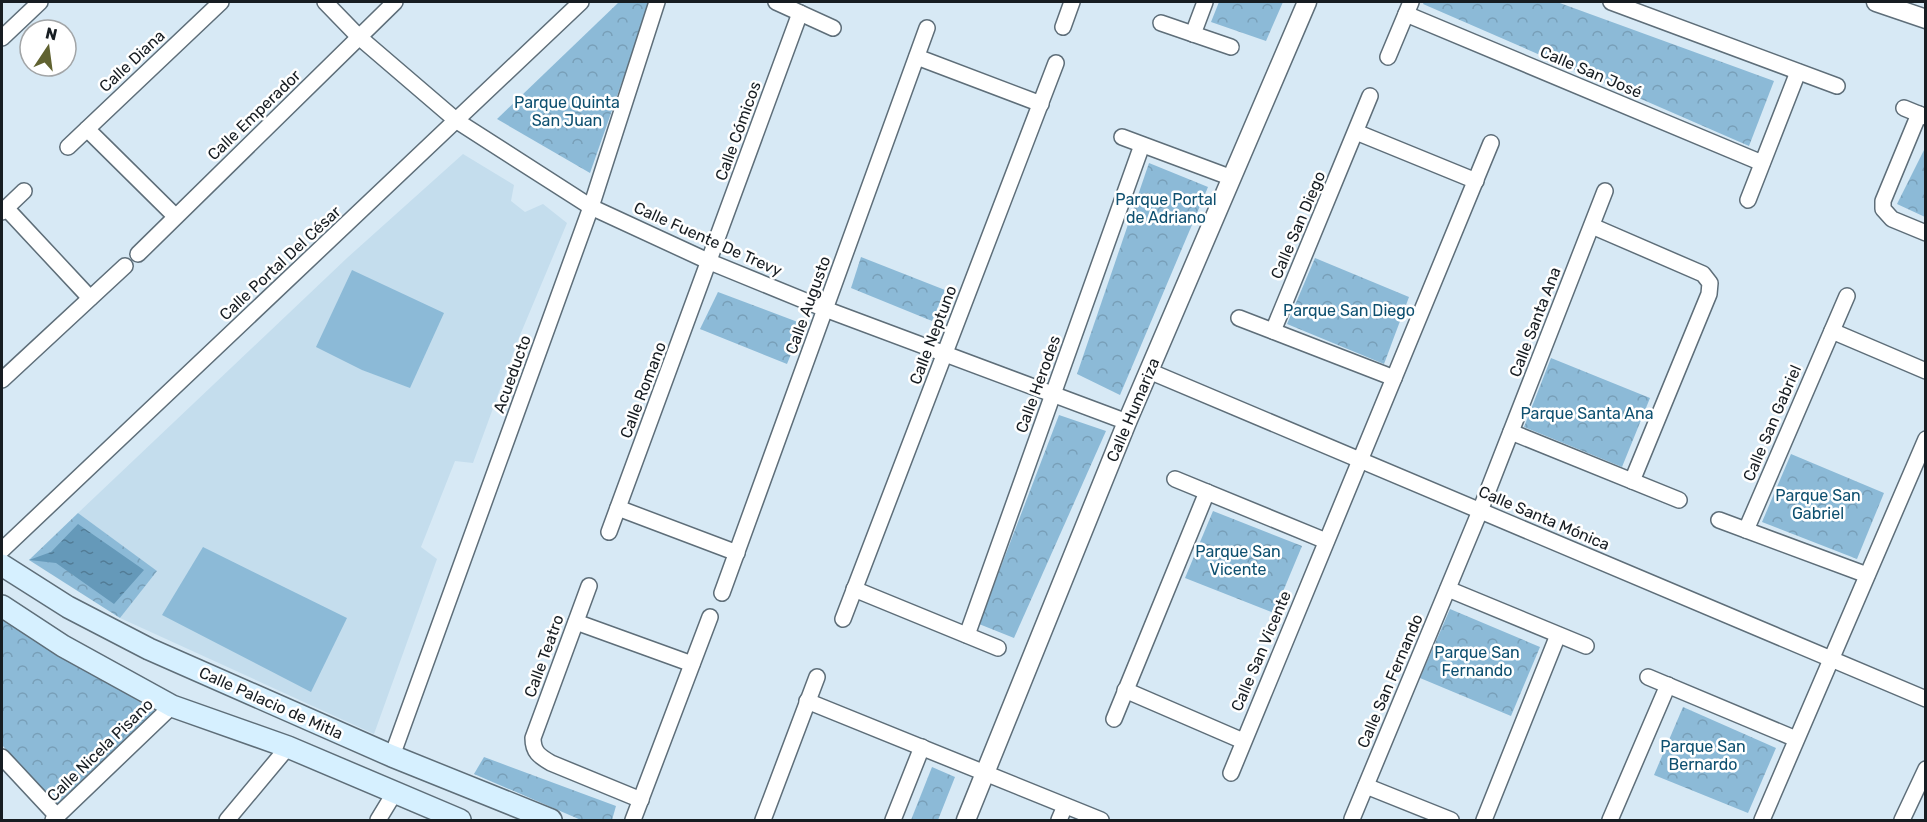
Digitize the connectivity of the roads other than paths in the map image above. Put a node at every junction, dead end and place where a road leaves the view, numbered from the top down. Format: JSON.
{"nodes":[{"id":1,"x":40,"y":2,"type":"edge"},
{"id":2,"x":221,"y":2,"type":"edge"},
{"id":3,"x":325,"y":2,"type":"edge"},
{"id":4,"x":395,"y":2,"type":"edge"},
{"id":5,"x":581,"y":2,"type":"edge"},
{"id":6,"x":657,"y":2,"type":"edge"},
{"id":7,"x":776,"y":2,"type":"edge"},
{"id":8,"x":1072,"y":2,"type":"edge"},
{"id":9,"x":1204,"y":2,"type":"edge"},
{"id":10,"x":1307,"y":2,"type":"edge"},
{"id":11,"x":1611,"y":2,"type":"edge"},
{"id":12,"x":1876,"y":2,"type":"edge"},
{"id":13,"x":1638,"y":6,"type":"edge"},
{"id":14,"x":1408,"y":8,"type":"edge"},
{"id":15,"x":800,"y":13,"type":"junction"},
{"id":16,"x":1926,"y":20,"type":"edge"},
{"id":17,"x":1161,"y":23,"type":"dead end"},
{"id":18,"x":833,"y":27,"type":"dead end"},
{"id":19,"x":1063,"y":27,"type":"dead end"},
{"id":20,"x":927,"y":28,"type":"dead end"},
{"id":21,"x":1193,"y":34,"type":"junction"},
{"id":22,"x":359,"y":37,"type":"junction"},
{"id":23,"x":2,"y":38,"type":"edge"},
{"id":24,"x":1231,"y":47,"type":"dead end"},
{"id":25,"x":917,"y":57,"type":"junction"},
{"id":26,"x":1388,"y":57,"type":"dead end"},
{"id":27,"x":1056,"y":63,"type":"dead end"},
{"id":28,"x":1798,"y":72,"type":"junction"},
{"id":29,"x":1837,"y":86,"type":"dead end"},
{"id":30,"x":1370,"y":96,"type":"dead end"},
{"id":31,"x":1041,"y":104,"type":"junction"},
{"id":32,"x":1904,"y":108,"type":"dead end"},
{"id":33,"x":1922,"y":116,"type":"edge"},
{"id":34,"x":457,"y":121,"type":"junction"},
{"id":35,"x":87,"y":129,"type":"junction"},
{"id":36,"x":1356,"y":132,"type":"junction"},
{"id":37,"x":1122,"y":137,"type":"dead end"},
{"id":38,"x":1491,"y":143,"type":"dead end"},
{"id":39,"x":1143,"y":145,"type":"junction"},
{"id":40,"x":68,"y":147,"type":"dead end"},
{"id":41,"x":1762,"y":163,"type":"junction"},
{"id":42,"x":1232,"y":178,"type":"junction"},
{"id":43,"x":1476,"y":181,"type":"junction"},
{"id":44,"x":24,"y":191,"type":"dead end"},
{"id":45,"x":1605,"y":191,"type":"dead end"},
{"id":46,"x":1748,"y":200,"type":"dead end"},
{"id":47,"x":591,"y":207,"type":"junction"},
{"id":48,"x":4,"y":210,"type":"edge"},
{"id":49,"x":175,"y":216,"type":"junction"},
{"id":50,"x":1592,"y":226,"type":"junction"},
{"id":51,"x":1926,"y":233,"type":"edge"},
{"id":52,"x":138,"y":254,"type":"dead end"},
{"id":53,"x":710,"y":261,"type":"junction"},
{"id":54,"x":125,"y":266,"type":"dead end"},
{"id":55,"x":1847,"y":296,"type":"dead end"},
{"id":56,"x":90,"y":298,"type":"junction"},
{"id":57,"x":825,"y":309,"type":"junction"},
{"id":58,"x":1239,"y":318,"type":"dead end"},
{"id":59,"x":1274,"y":331,"type":"junction"},
{"id":60,"x":1832,"y":331,"type":"junction"},
{"id":61,"x":944,"y":355,"type":"junction"},
{"id":62,"x":1149,"y":371,"type":"junction"},
{"id":63,"x":1926,"y":371,"type":"edge"},
{"id":64,"x":1394,"y":378,"type":"junction"},
{"id":65,"x":2,"y":380,"type":"edge"},
{"id":66,"x":1054,"y":393,"type":"junction"},
{"id":67,"x":1127,"y":422,"type":"junction"},
{"id":68,"x":1511,"y":432,"type":"junction"},
{"id":69,"x":1926,"y":439,"type":"edge"},
{"id":70,"x":1360,"y":460,"type":"junction"},
{"id":71,"x":1175,"y":479,"type":"dead end"},
{"id":72,"x":1632,"y":481,"type":"junction"},
{"id":73,"x":1207,"y":492,"type":"junction"},
{"id":74,"x":1679,"y":500,"type":"dead end"},
{"id":75,"x":618,"y":508,"type":"junction"},
{"id":76,"x":1480,"y":511,"type":"junction"},
{"id":77,"x":1719,"y":520,"type":"dead end"},
{"id":78,"x":1746,"y":530,"type":"junction"},
{"id":79,"x":609,"y":532,"type":"dead end"},
{"id":80,"x":1326,"y":541,"type":"junction"},
{"id":81,"x":2,"y":550,"type":"edge"},
{"id":82,"x":737,"y":553,"type":"junction"},
{"id":83,"x":2,"y":565,"type":"edge"},
{"id":84,"x":1867,"y":575,"type":"junction"},
{"id":85,"x":589,"y":586,"type":"dead end"},
{"id":86,"x":855,"y":589,"type":"junction"},
{"id":87,"x":1448,"y":589,"type":"junction"},
{"id":88,"x":722,"y":593,"type":"dead end"},
{"id":89,"x":2,"y":606,"type":"edge"},
{"id":90,"x":710,"y":617,"type":"dead end"},
{"id":91,"x":843,"y":619,"type":"dead end"},
{"id":92,"x":576,"y":622,"type":"junction"},
{"id":93,"x":967,"y":634,"type":"junction"},
{"id":94,"x":1558,"y":634,"type":"junction"},
{"id":95,"x":1586,"y":646,"type":"dead end"},
{"id":96,"x":998,"y":648,"type":"dead end"},
{"id":97,"x":1831,"y":659,"type":"junction"},
{"id":98,"x":692,"y":664,"type":"junction"},
{"id":99,"x":1648,"y":676,"type":"dead end"},
{"id":100,"x":817,"y":677,"type":"dead end"},
{"id":101,"x":1668,"y":685,"type":"junction"},
{"id":102,"x":1125,"y":690,"type":"junction"},
{"id":103,"x":1926,"y":699,"type":"edge"},
{"id":104,"x":807,"y":701,"type":"junction"},
{"id":105,"x":172,"y":706,"type":"junction"},
{"id":106,"x":1114,"y":719,"type":"dead end"},
{"id":107,"x":1796,"y":739,"type":"junction"},
{"id":108,"x":1243,"y":741,"type":"junction"},
{"id":109,"x":288,"y":747,"type":"junction"},
{"id":110,"x":922,"y":747,"type":"junction"},
{"id":111,"x":392,"y":756,"type":"junction"},
{"id":112,"x":2,"y":757,"type":"edge"},
{"id":113,"x":1926,"y":769,"type":"edge"},
{"id":114,"x":986,"y":772,"type":"junction"},
{"id":115,"x":1231,"y":773,"type":"dead end"},
{"id":116,"x":1366,"y":786,"type":"junction"},
{"id":117,"x":1922,"y":788,"type":"edge"},
{"id":118,"x":395,"y":792,"type":"junction"},
{"id":119,"x":641,"y":800,"type":"junction"},
{"id":120,"x":1062,"y":813,"type":"edge"},
{"id":121,"x":55,"y":818,"type":"edge"},
{"id":122,"x":1352,"y":819,"type":"dead end"},
{"id":123,"x":227,"y":820,"type":"edge"},
{"id":124,"x":378,"y":820,"type":"edge"},
{"id":125,"x":460,"y":820,"type":"edge"},
{"id":126,"x":551,"y":820,"type":"edge"},
{"id":127,"x":633,"y":820,"type":"edge"},
{"id":128,"x":763,"y":820,"type":"edge"},
{"id":129,"x":893,"y":820,"type":"edge"},
{"id":130,"x":966,"y":820,"type":"edge"},
{"id":131,"x":1101,"y":820,"type":"edge"},
{"id":132,"x":1450,"y":820,"type":"edge"},
{"id":133,"x":1484,"y":820,"type":"edge"},
{"id":134,"x":1610,"y":820,"type":"edge"},
{"id":135,"x":1762,"y":820,"type":"edge"},
{"id":136,"x":1902,"y":820,"type":"edge"}],
"edges":[{"from":1,"to":23,"type":"street"},
{"from":2,"to":35,"type":"street","name":"Calle Diana"},
{"from":3,"to":22,"type":"street","name":"Calle Fuente De Trevy"},
{"from":4,"to":22,"type":"street","name":"Calle Emperador"},
{"from":5,"to":34,"type":"street","name":"Calle Portal Del César"},
{"from":6,"to":47,"type":"street","name":"Acueducto"},
{"from":7,"to":15,"type":"street"},
{"from":8,"to":19,"type":"street"},
{"from":9,"to":21,"type":"street"},
{"from":10,"to":42,"type":"street","name":"Calle Humariza"},
{"from":11,"to":13,"type":"street"},
{"from":12,"to":16,"type":"street"},
{"from":13,"to":28,"type":"street"},
{"from":14,"to":26,"type":"street","name":"Calle San José"},
{"from":14,"to":41,"type":"street","name":"Calle San José"},
{"from":15,"to":18,"type":"street"},
{"from":15,"to":53,"type":"street","name":"Calle Cómicos"},
{"from":17,"to":21,"type":"street"},
{"from":20,"to":25,"type":"street","name":"Calle Augusto"},
{"from":21,"to":24,"type":"street"},
{"from":22,"to":34,"type":"street","name":"Calle Fuente De Trevy"},
{"from":22,"to":49,"type":"street","name":"Calle Emperador"},
{"from":25,"to":31,"type":"street"},
{"from":25,"to":57,"type":"street","name":"Calle Augusto"},
{"from":27,"to":31,"type":"street","name":"Calle Neptuno"},
{"from":28,"to":29,"type":"street"},
{"from":28,"to":41,"type":"street"},
{"from":30,"to":36,"type":"street","name":"Calle San Diego"},
{"from":31,"to":61,"type":"street","name":"Calle Neptuno"},
{"from":32,"to":33,"type":"street"},
{"from":33,"to":51,"type":"street"},
{"from":34,"to":47,"type":"street","name":"Calle Fuente De Trevy"},
{"from":34,"to":81,"type":"street","name":"Calle Portal Del César"},
{"from":35,"to":40,"type":"street","name":"Calle Diana"},
{"from":35,"to":49,"type":"street"},
{"from":36,"to":43,"type":"street"},
{"from":36,"to":59,"type":"street","name":"Calle San Diego"},
{"from":37,"to":39,"type":"street"},
{"from":38,"to":43,"type":"street"},
{"from":39,"to":42,"type":"street"},
{"from":39,"to":66,"type":"street","name":"Calle Herodes"},
{"from":41,"to":46,"type":"street"},
{"from":42,"to":62,"type":"street","name":"Calle Humariza"},
{"from":43,"to":64,"type":"street"},
{"from":44,"to":48,"type":"street"},
{"from":45,"to":50,"type":"street","name":"Calle Santa Ana"},
{"from":47,"to":53,"type":"street","name":"Calle Fuente De Trevy"},
{"from":47,"to":111,"type":"street","name":"Acueducto"},
{"from":48,"to":56,"type":"street"},
{"from":49,"to":52,"type":"street","name":"Calle Emperador"},
{"from":50,"to":68,"type":"street","name":"Calle Santa Ana"},
{"from":50,"to":72,"type":"street"},
{"from":53,"to":57,"type":"street","name":"Calle Fuente De Trevy"},
{"from":53,"to":75,"type":"street","name":"Calle Romano"},
{"from":54,"to":56,"type":"street"},
{"from":55,"to":60,"type":"street","name":"Calle San Gabriel"},
{"from":56,"to":65,"type":"street"},
{"from":57,"to":61,"type":"street","name":"Calle Fuente De Trevy"},
{"from":57,"to":82,"type":"street","name":"Calle Augusto"},
{"from":58,"to":59,"type":"street"},
{"from":59,"to":64,"type":"street"},
{"from":60,"to":63,"type":"street"},
{"from":60,"to":78,"type":"street","name":"Calle San Gabriel"},
{"from":61,"to":66,"type":"street","name":"Calle Fuente De Trevy"},
{"from":61,"to":86,"type":"street","name":"Calle Neptuno"},
{"from":62,"to":67,"type":"street","name":"Calle Humariza"},
{"from":62,"to":70,"type":"street","name":"Calle Santa Mónica"},
{"from":64,"to":70,"type":"street"},
{"from":66,"to":67,"type":"street","name":"Calle Fuente De Trevy"},
{"from":66,"to":93,"type":"street","name":"Calle Herodes"},
{"from":67,"to":114,"type":"street","name":"Calle Humariza"},
{"from":68,"to":72,"type":"street"},
{"from":68,"to":76,"type":"street","name":"Calle Santa Ana"},
{"from":69,"to":84,"type":"street"},
{"from":70,"to":76,"type":"street","name":"Calle Santa Mónica"},
{"from":70,"to":80,"type":"street","name":"Calle San Vicente"},
{"from":71,"to":73,"type":"street"},
{"from":72,"to":74,"type":"street"},
{"from":73,"to":80,"type":"street"},
{"from":73,"to":102,"type":"street"},
{"from":75,"to":79,"type":"street","name":"Calle Romano"},
{"from":75,"to":82,"type":"street"},
{"from":76,"to":87,"type":"street","name":"Calle San Fernando"},
{"from":76,"to":97,"type":"street","name":"Calle Santa Mónica"},
{"from":77,"to":78,"type":"street"},
{"from":78,"to":84,"type":"street"},
{"from":80,"to":108,"type":"street","name":"Calle San Vicente"},
{"from":82,"to":88,"type":"street","name":"Calle Augusto"},
{"from":83,"to":111,"type":"main road","name":"Calle Palacio de Mitla"},
{"from":84,"to":97,"type":"street"},
{"from":85,"to":92,"type":"street","name":"Calle Teatro"},
{"from":86,"to":91,"type":"street","name":"Calle Neptuno"},
{"from":86,"to":93,"type":"street"},
{"from":87,"to":94,"type":"street"},
{"from":87,"to":116,"type":"street","name":"Calle San Fernando"},
{"from":89,"to":105,"type":"main road","name":"Calle Palacio de Mitla"},
{"from":90,"to":98,"type":"street"},
{"from":92,"to":98,"type":"street"},
{"from":92,"to":119,"type":"street","name":"Calle Teatro"},
{"from":93,"to":96,"type":"street"},
{"from":94,"to":95,"type":"street"},
{"from":94,"to":133,"type":"street"},
{"from":97,"to":103,"type":"street","name":"Calle Santa Mónica"},
{"from":97,"to":107,"type":"street"},
{"from":98,"to":119,"type":"street"},
{"from":99,"to":101,"type":"street"},
{"from":100,"to":104,"type":"street"},
{"from":101,"to":107,"type":"street"},
{"from":101,"to":134,"type":"street"},
{"from":102,"to":106,"type":"street"},
{"from":102,"to":108,"type":"street"},
{"from":104,"to":110,"type":"street"},
{"from":104,"to":128,"type":"street"},
{"from":105,"to":109,"type":"main road","name":"Calle Palacio de Mitla"},
{"from":105,"to":121,"type":"street","name":"Calle Nicela Pisano"},
{"from":107,"to":135,"type":"street"},
{"from":108,"to":115,"type":"street","name":"Calle San Vicente"},
{"from":109,"to":118,"type":"main road","name":"Calle Palacio de Mitla"},
{"from":109,"to":123,"type":"street"},
{"from":110,"to":114,"type":"street"},
{"from":110,"to":129,"type":"street"},
{"from":111,"to":126,"type":"main road","name":"Calle Palacio de Mitla"},
{"from":112,"to":121,"type":"street"},
{"from":113,"to":117,"type":"street"},
{"from":114,"to":120,"type":"street"},
{"from":114,"to":130,"type":"street","name":"Calle Humariza"},
{"from":116,"to":122,"type":"street","name":"Calle San Fernando"},
{"from":116,"to":132,"type":"street"},
{"from":117,"to":136,"type":"street"},
{"from":118,"to":124,"type":"street"},
{"from":118,"to":125,"type":"main road","name":"Calle Palacio de Mitla"},
{"from":119,"to":127,"type":"street"},
{"from":120,"to":131,"type":"street"}]}
